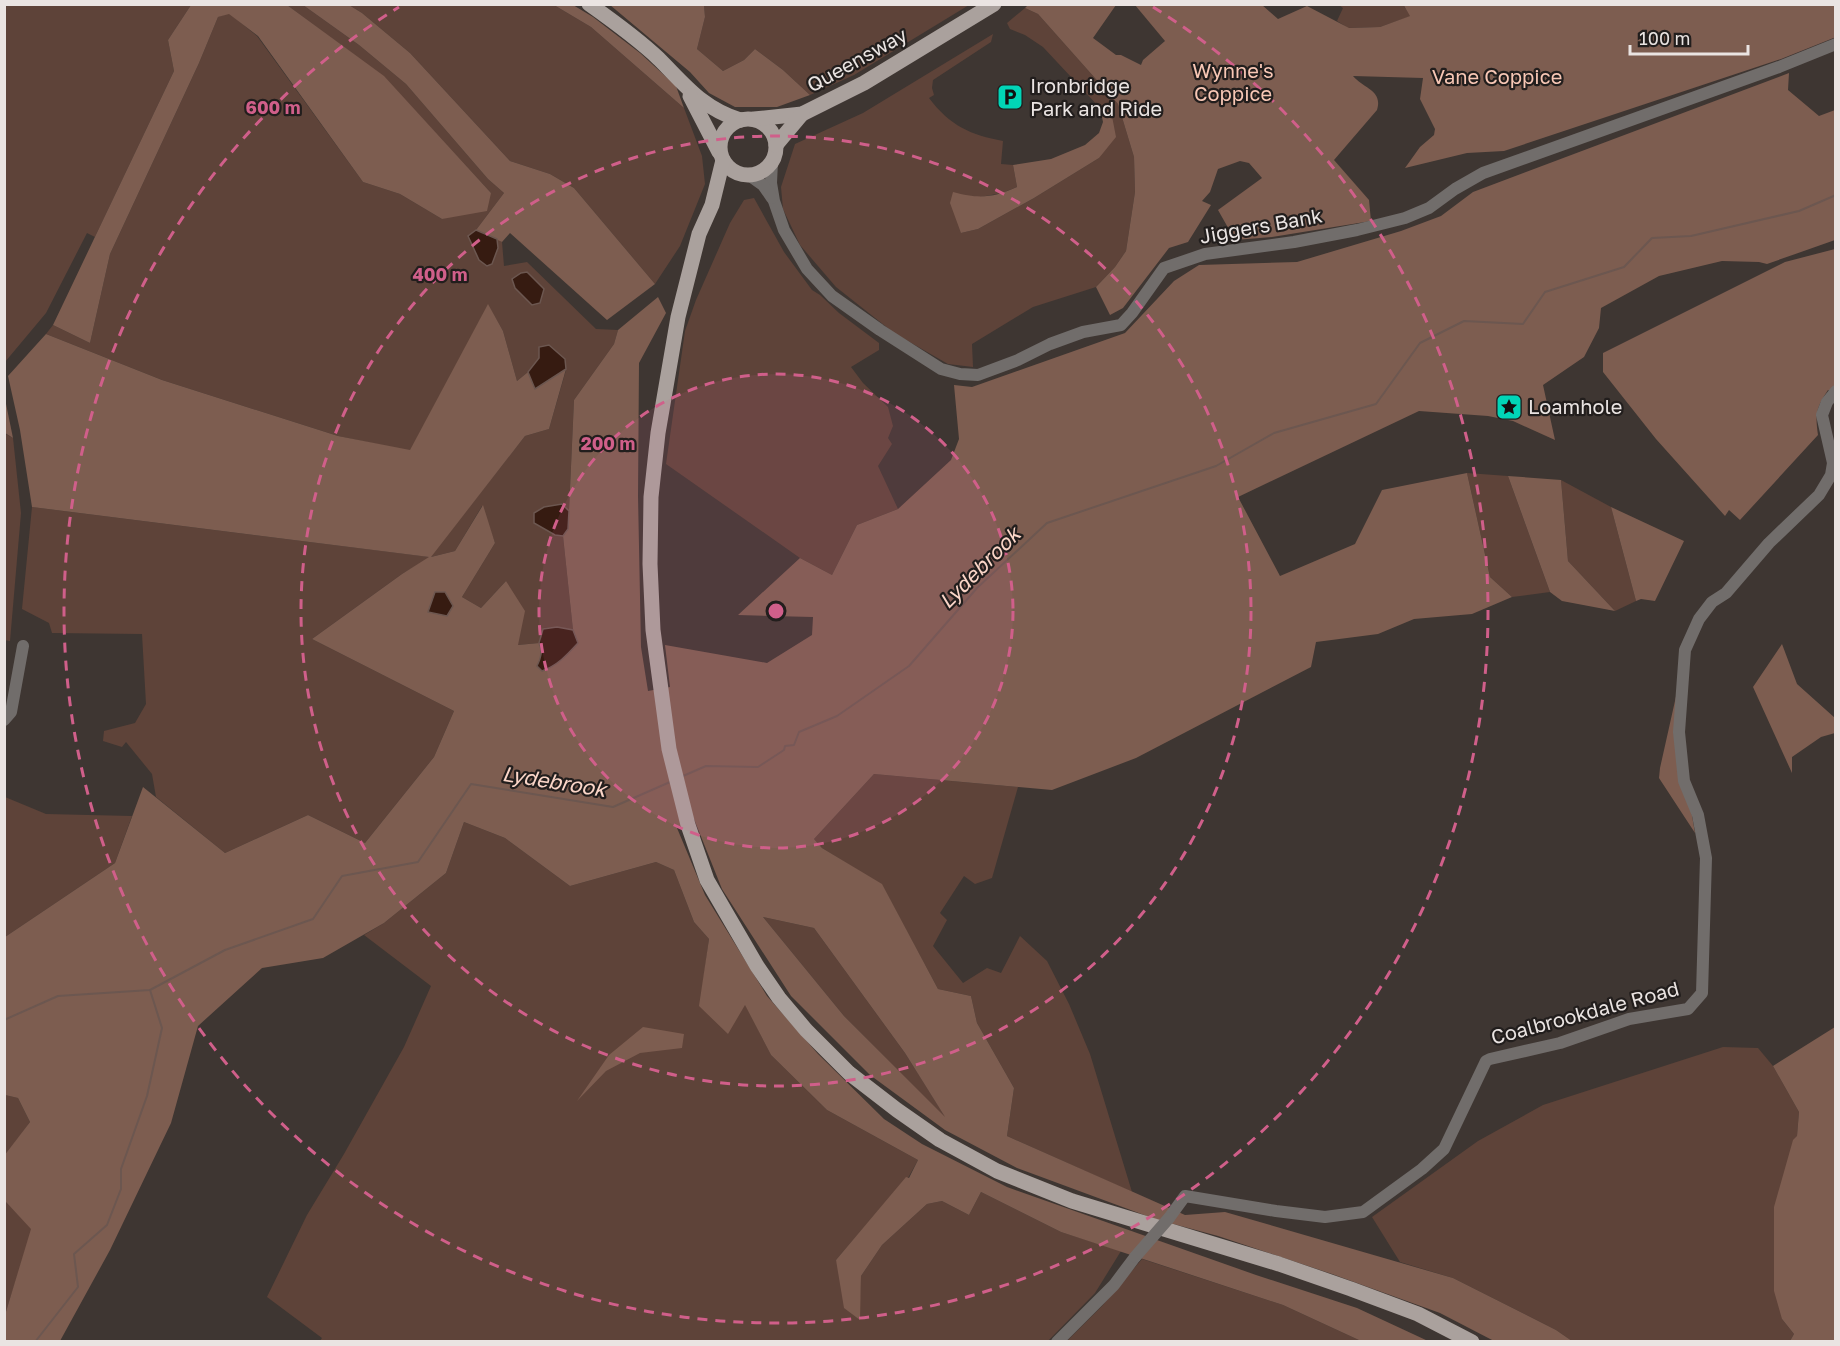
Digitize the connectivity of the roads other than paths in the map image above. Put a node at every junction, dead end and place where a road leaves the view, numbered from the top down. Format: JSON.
{"nodes":[{"id":1,"x":589,"y":4,"type":"edge"},
{"id":2,"x":994,"y":4,"type":"edge"},
{"id":3,"x":1836,"y":44,"type":"edge"},
{"id":4,"x":684,"y":86,"type":"junction"},
{"id":5,"x":802,"y":114,"type":"junction"},
{"id":6,"x":747,"y":119,"type":"junction"},
{"id":7,"x":776,"y":145,"type":"junction"},
{"id":8,"x":721,"y":157,"type":"junction"},
{"id":9,"x":772,"y":162,"type":"junction"},
{"id":10,"x":745,"y":175,"type":"junction"},
{"id":11,"x":774,"y":201,"type":"junction"},
{"id":12,"x":712,"y":205,"type":"junction"},
{"id":13,"x":1836,"y":391,"type":"edge"},
{"id":14,"x":1833,"y":447,"type":"edge"},
{"id":15,"x":23,"y":646,"type":"dead end"},
{"id":16,"x":9,"y":695,"type":"edge"},
{"id":17,"x":4,"y":720,"type":"edge"},
{"id":18,"x":1057,"y":1341,"type":"edge"},
{"id":19,"x":1472,"y":1341,"type":"edge"}],
"edges":[{"from":1,"to":4,"type":"main road"},
{"from":2,"to":5,"type":"main road","name":"Queensway"},
{"from":3,"to":11,"type":"street","name":"Jiggers Bank"},
{"from":4,"to":6,"type":"main road"},
{"from":4,"to":8,"type":"main road"},
{"from":5,"to":6,"type":"main road","name":"Queensway"},
{"from":5,"to":7,"type":"main road","name":"Queensway"},
{"from":6,"to":7,"type":"main road"},
{"from":6,"to":8,"type":"main road"},
{"from":7,"to":9,"type":"main road"},
{"from":8,"to":10,"type":"main road"},
{"from":8,"to":12,"type":"main road"},
{"from":9,"to":10,"type":"main road"},
{"from":9,"to":11,"type":"street","name":"Jiggers Bank"},
{"from":10,"to":11,"type":"street","name":"Jiggers Bank"},
{"from":10,"to":12,"type":"main road"},
{"from":12,"to":19,"type":"main road"},
{"from":13,"to":14,"type":"street"},
{"from":14,"to":18,"type":"street","name":"Coalbrookdale Road","bridge":true},
{"from":15,"to":16,"type":"street"},
{"from":16,"to":17,"type":"street"}]}
